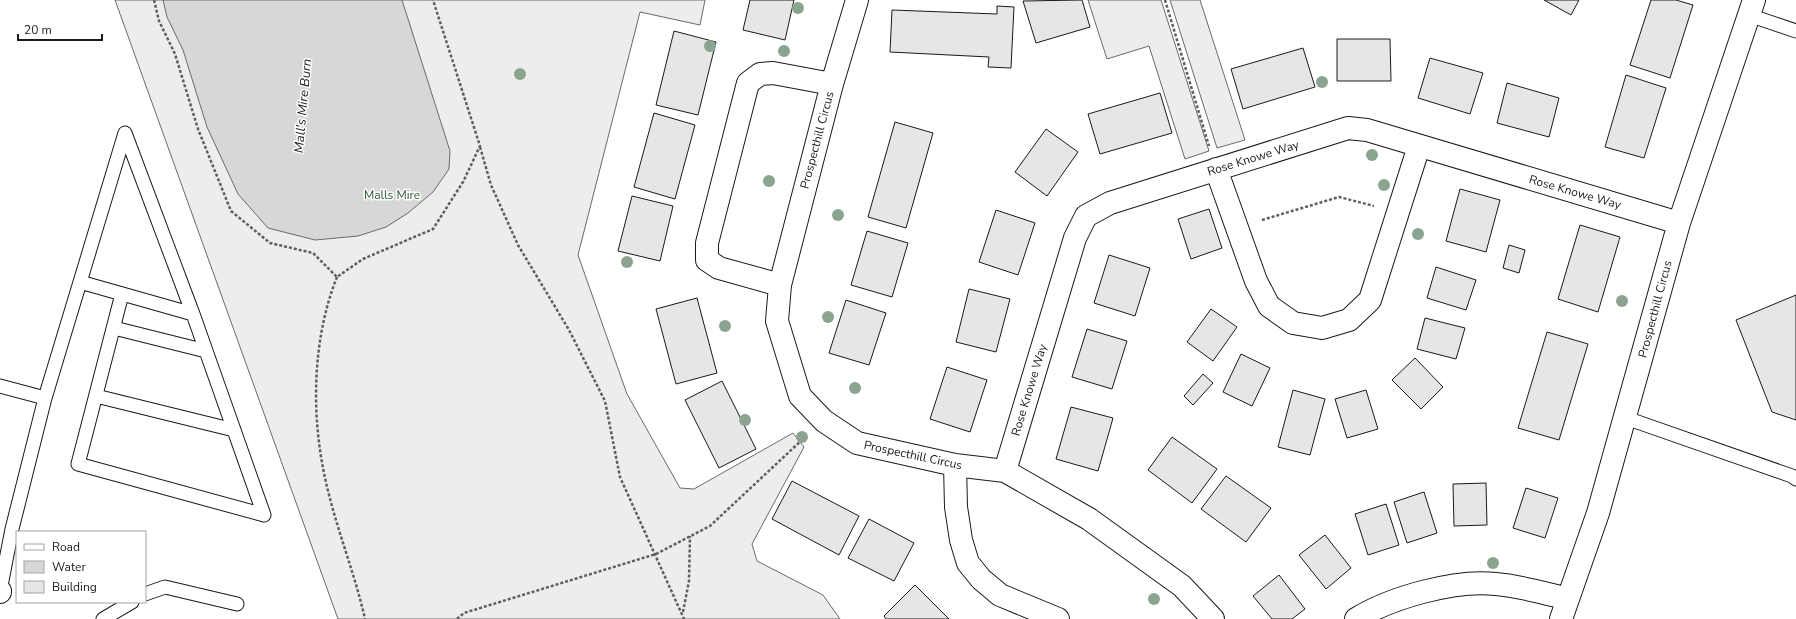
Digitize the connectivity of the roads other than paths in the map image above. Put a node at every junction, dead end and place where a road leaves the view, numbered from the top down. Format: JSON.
{"nodes":[{"id":1,"x":857,"y":0,"type":"edge"},
{"id":2,"x":1751,"y":8,"type":"edge"},
{"id":3,"x":1796,"y":30,"type":"edge"},
{"id":4,"x":832,"y":84,"type":"junction"},
{"id":5,"x":1419,"y":146,"type":"junction"},
{"id":6,"x":1216,"y":169,"type":"junction"},
{"id":7,"x":1679,"y":223,"type":"junction"},
{"id":8,"x":80,"y":282,"type":"junction"},
{"id":9,"x":780,"y":285,"type":"junction"},
{"id":10,"x":122,"y":294,"type":"junction"},
{"id":11,"x":193,"y":314,"type":"junction"},
{"id":12,"x":114,"y":328,"type":"junction"},
{"id":13,"x":206,"y":350,"type":"junction"},
{"id":14,"x":0,"y":386,"type":"edge"},
{"id":15,"x":96,"y":396,"type":"junction"},
{"id":16,"x":45,"y":398,"type":"junction"},
{"id":17,"x":1626,"y":418,"type":"junction"},
{"id":18,"x":234,"y":430,"type":"junction"},
{"id":19,"x":955,"y":465,"type":"junction"},
{"id":20,"x":1005,"y":471,"type":"junction"},
{"id":21,"x":1796,"y":479,"type":"edge"},
{"id":22,"x":6,"y":527,"type":"edge"},
{"id":23,"x":0,"y":591,"type":"edge"},
{"id":24,"x":146,"y":594,"type":"edge"},
{"id":25,"x":1568,"y":599,"type":"junction"},
{"id":26,"x":130,"y":603,"type":"edge"},
{"id":27,"x":237,"y":604,"type":"dead end"},
{"id":28,"x":1203,"y":617,"type":"edge"},
{"id":29,"x":103,"y":619,"type":"edge"},
{"id":30,"x":1058,"y":619,"type":"edge"},
{"id":31,"x":1356,"y":619,"type":"edge"},
{"id":32,"x":1561,"y":619,"type":"edge"}],
"edges":[{"from":1,"to":4,"type":"street","name":"Prospecthill Circus"},
{"from":2,"to":3,"type":"lane"},
{"from":2,"to":7,"type":"street","name":"Prospecthill Circus"},
{"from":4,"to":9,"type":"street","name":"Prospecthill Circus"},
{"from":4,"to":9,"type":"street"},
{"from":5,"to":6,"type":"street","name":"Rose Knowe Way"},
{"from":5,"to":6,"type":"street"},
{"from":5,"to":7,"type":"street","name":"Rose Knowe Way"},
{"from":6,"to":20,"type":"street","name":"Rose Knowe Way"},
{"from":7,"to":17,"type":"street","name":"Prospecthill Circus"},
{"from":8,"to":10,"type":"lane"},
{"from":8,"to":11,"type":"lane"},
{"from":8,"to":16,"type":"lane"},
{"from":9,"to":19,"type":"street","name":"Prospecthill Circus"},
{"from":10,"to":11,"type":"lane"},
{"from":10,"to":12,"type":"lane"},
{"from":11,"to":13,"type":"lane"},
{"from":12,"to":13,"type":"lane"},
{"from":12,"to":15,"type":"lane"},
{"from":13,"to":18,"type":"lane"},
{"from":14,"to":16,"type":"lane"},
{"from":15,"to":18,"type":"lane"},
{"from":15,"to":18,"type":"lane"},
{"from":16,"to":22,"type":"lane"},
{"from":17,"to":21,"type":"lane"},
{"from":17,"to":25,"type":"street","name":"Prospecthill Circus"},
{"from":19,"to":20,"type":"street","name":"Prospecthill Circus"},
{"from":19,"to":30,"type":"street"},
{"from":20,"to":28,"type":"street","name":"Prospecthill Circus"},
{"from":22,"to":23,"type":"lane"},
{"from":24,"to":27,"type":"lane"},
{"from":25,"to":31,"type":"street"},
{"from":25,"to":32,"type":"street","name":"Prospecthill Circus"},
{"from":26,"to":29,"type":"lane"}]}
